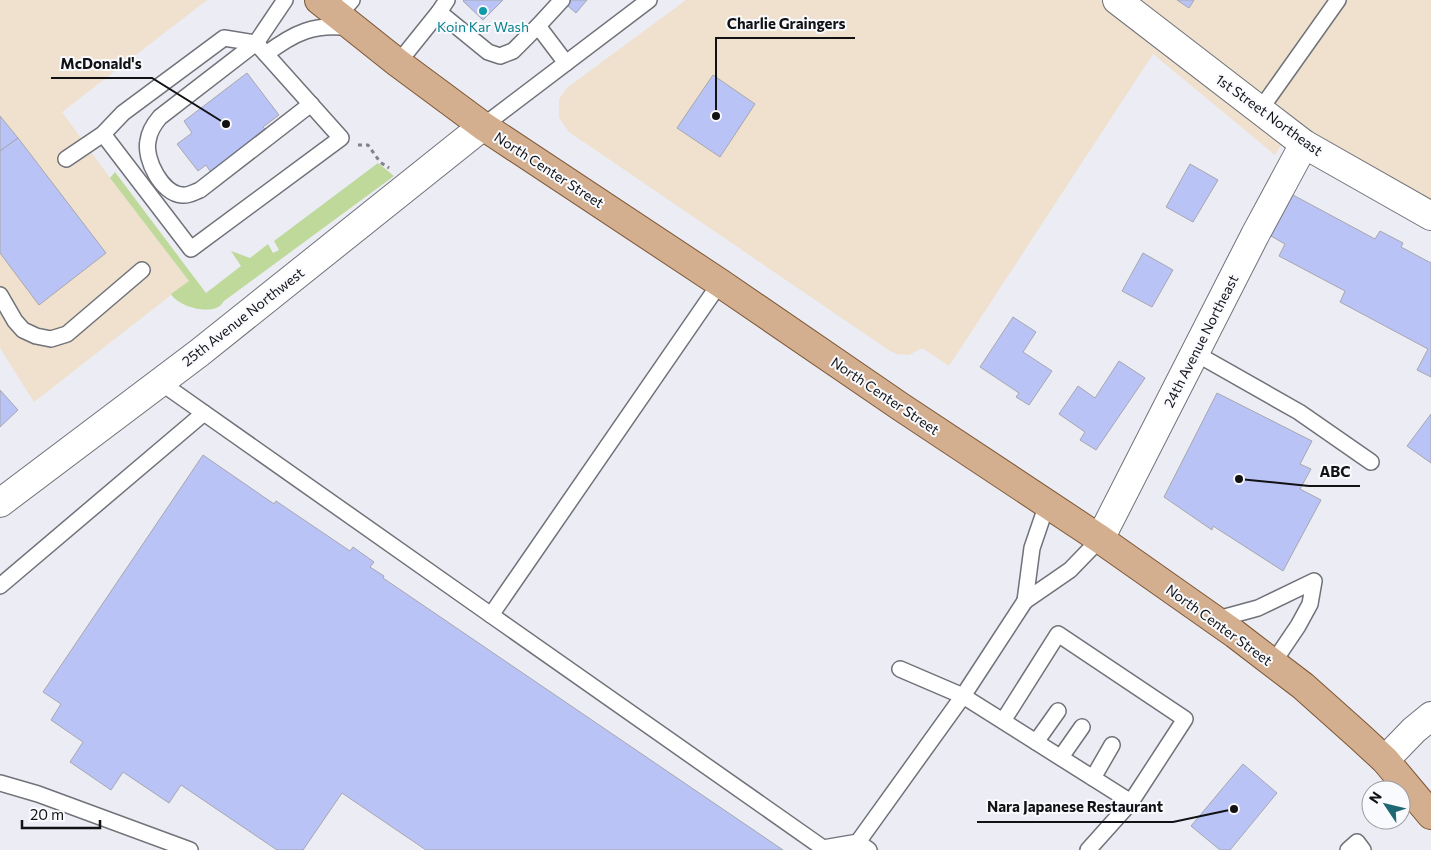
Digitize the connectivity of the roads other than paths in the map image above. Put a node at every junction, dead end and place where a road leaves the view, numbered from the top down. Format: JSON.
{"nodes":[{"id":1,"x":285,"y":0,"type":"edge"},
{"id":2,"x":562,"y":0,"type":"edge"},
{"id":3,"x":648,"y":0,"type":"edge"},
{"id":4,"x":1117,"y":0,"type":"edge"},
{"id":5,"x":1338,"y":0,"type":"edge"},
{"id":6,"x":443,"y":6,"type":"edge"},
{"id":7,"x":341,"y":11,"type":"edge"},
{"id":8,"x":538,"y":26,"type":"junction"},
{"id":9,"x":256,"y":43,"type":"junction"},
{"id":10,"x":266,"y":54,"type":"junction"},
{"id":11,"x":398,"y":63,"type":"junction"},
{"id":12,"x":566,"y":63,"type":"junction"},
{"id":13,"x":311,"y":104,"type":"junction"},
{"id":14,"x":1260,"y":110,"type":"junction"},
{"id":15,"x":483,"y":126,"type":"junction"},
{"id":16,"x":103,"y":134,"type":"junction"},
{"id":17,"x":1304,"y":144,"type":"junction"},
{"id":18,"x":66,"y":159,"type":"dead end"},
{"id":19,"x":1431,"y":216,"type":"edge"},
{"id":20,"x":142,"y":270,"type":"dead end"},
{"id":21,"x":720,"y":283,"type":"junction"},
{"id":22,"x":0,"y":295,"type":"edge"},
{"id":23,"x":1195,"y":353,"type":"junction"},
{"id":24,"x":160,"y":382,"type":"junction"},
{"id":25,"x":204,"y":414,"type":"junction"},
{"id":26,"x":1370,"y":462,"type":"dead end"},
{"id":27,"x":0,"y":503,"type":"edge"},
{"id":28,"x":1047,"y":504,"type":"junction"},
{"id":29,"x":1100,"y":539,"type":"junction"},
{"id":30,"x":0,"y":586,"type":"edge"},
{"id":31,"x":1025,"y":601,"type":"junction"},
{"id":32,"x":491,"y":614,"type":"junction"},
{"id":33,"x":1214,"y":620,"type":"junction"},
{"id":34,"x":1273,"y":663,"type":"junction"},
{"id":35,"x":900,"y":669,"type":"dead end"},
{"id":36,"x":962,"y":696,"type":"junction"},
{"id":37,"x":1058,"y":711,"type":"dead end"},
{"id":38,"x":1431,"y":716,"type":"edge"},
{"id":39,"x":1003,"y":721,"type":"junction"},
{"id":40,"x":1082,"y":727,"type":"dead end"},
{"id":41,"x":1036,"y":742,"type":"junction"},
{"id":42,"x":1112,"y":745,"type":"dead end"},
{"id":43,"x":1061,"y":758,"type":"junction"},
{"id":44,"x":1385,"y":760,"type":"junction"},
{"id":45,"x":1093,"y":778,"type":"junction"},
{"id":46,"x":0,"y":783,"type":"edge"},
{"id":47,"x":1131,"y":802,"type":"junction"},
{"id":48,"x":1431,"y":815,"type":"edge"},
{"id":49,"x":864,"y":846,"type":"edge"},
{"id":50,"x":190,"y":850,"type":"edge"},
{"id":51,"x":1088,"y":850,"type":"edge"},
{"id":52,"x":1348,"y":850,"type":"edge"},
{"id":53,"x":1363,"y":850,"type":"edge"}],
"edges":[{"from":1,"to":9,"type":"lane"},
{"from":2,"to":8,"type":"lane"},
{"from":3,"to":12,"type":"lane"},
{"from":4,"to":14,"type":"street","name":"1st Street Northeast"},
{"from":5,"to":14,"type":"lane"},
{"from":6,"to":8,"type":"lane"},
{"from":6,"to":11,"type":"lane"},
{"from":7,"to":10,"type":"lane"},
{"from":7,"to":11,"type":"main road","name":"North Center Street"},
{"from":8,"to":12,"type":"lane"},
{"from":9,"to":10,"type":"lane"},
{"from":9,"to":13,"type":"lane"},
{"from":9,"to":16,"type":"lane"},
{"from":10,"to":13,"type":"lane"},
{"from":11,"to":15,"type":"main road","name":"North Center Street"},
{"from":12,"to":15,"type":"lane"},
{"from":13,"to":16,"type":"lane"},
{"from":14,"to":17,"type":"street","name":"1st Street Northeast"},
{"from":15,"to":21,"type":"main road","name":"North Center Street"},
{"from":15,"to":24,"type":"street","name":"25th Avenue Northwest"},
{"from":16,"to":18,"type":"lane"},
{"from":17,"to":19,"type":"street","name":"1st Street Northeast"},
{"from":17,"to":23,"type":"street","name":"24th Avenue Northeast"},
{"from":20,"to":22,"type":"lane"},
{"from":21,"to":28,"type":"main road","name":"North Center Street"},
{"from":21,"to":32,"type":"lane"},
{"from":23,"to":26,"type":"lane"},
{"from":23,"to":29,"type":"street","name":"24th Avenue Northeast"},
{"from":24,"to":25,"type":"lane"},
{"from":24,"to":27,"type":"street","name":"25th Avenue Northwest"},
{"from":25,"to":30,"type":"lane"},
{"from":25,"to":32,"type":"lane"},
{"from":28,"to":29,"type":"main road","name":"North Center Street"},
{"from":28,"to":31,"type":"lane"},
{"from":29,"to":31,"type":"lane"},
{"from":29,"to":33,"type":"main road","name":"North Center Street"},
{"from":31,"to":36,"type":"lane"},
{"from":32,"to":49,"type":"lane"},
{"from":33,"to":34,"type":"main road","name":"North Center Street"},
{"from":33,"to":34,"type":"lane"},
{"from":34,"to":44,"type":"main road","name":"North Center Street"},
{"from":35,"to":36,"type":"lane"},
{"from":36,"to":39,"type":"lane"},
{"from":36,"to":49,"type":"lane"},
{"from":37,"to":41,"type":"lane"},
{"from":38,"to":44,"type":"street"},
{"from":39,"to":41,"type":"lane"},
{"from":39,"to":47,"type":"lane"},
{"from":40,"to":43,"type":"lane"},
{"from":41,"to":43,"type":"lane"},
{"from":42,"to":45,"type":"lane"},
{"from":43,"to":45,"type":"lane"},
{"from":44,"to":48,"type":"main road","name":"North Center Street"},
{"from":45,"to":47,"type":"lane"},
{"from":46,"to":50,"type":"lane"},
{"from":47,"to":51,"type":"lane"},
{"from":52,"to":53,"type":"lane"}]}
